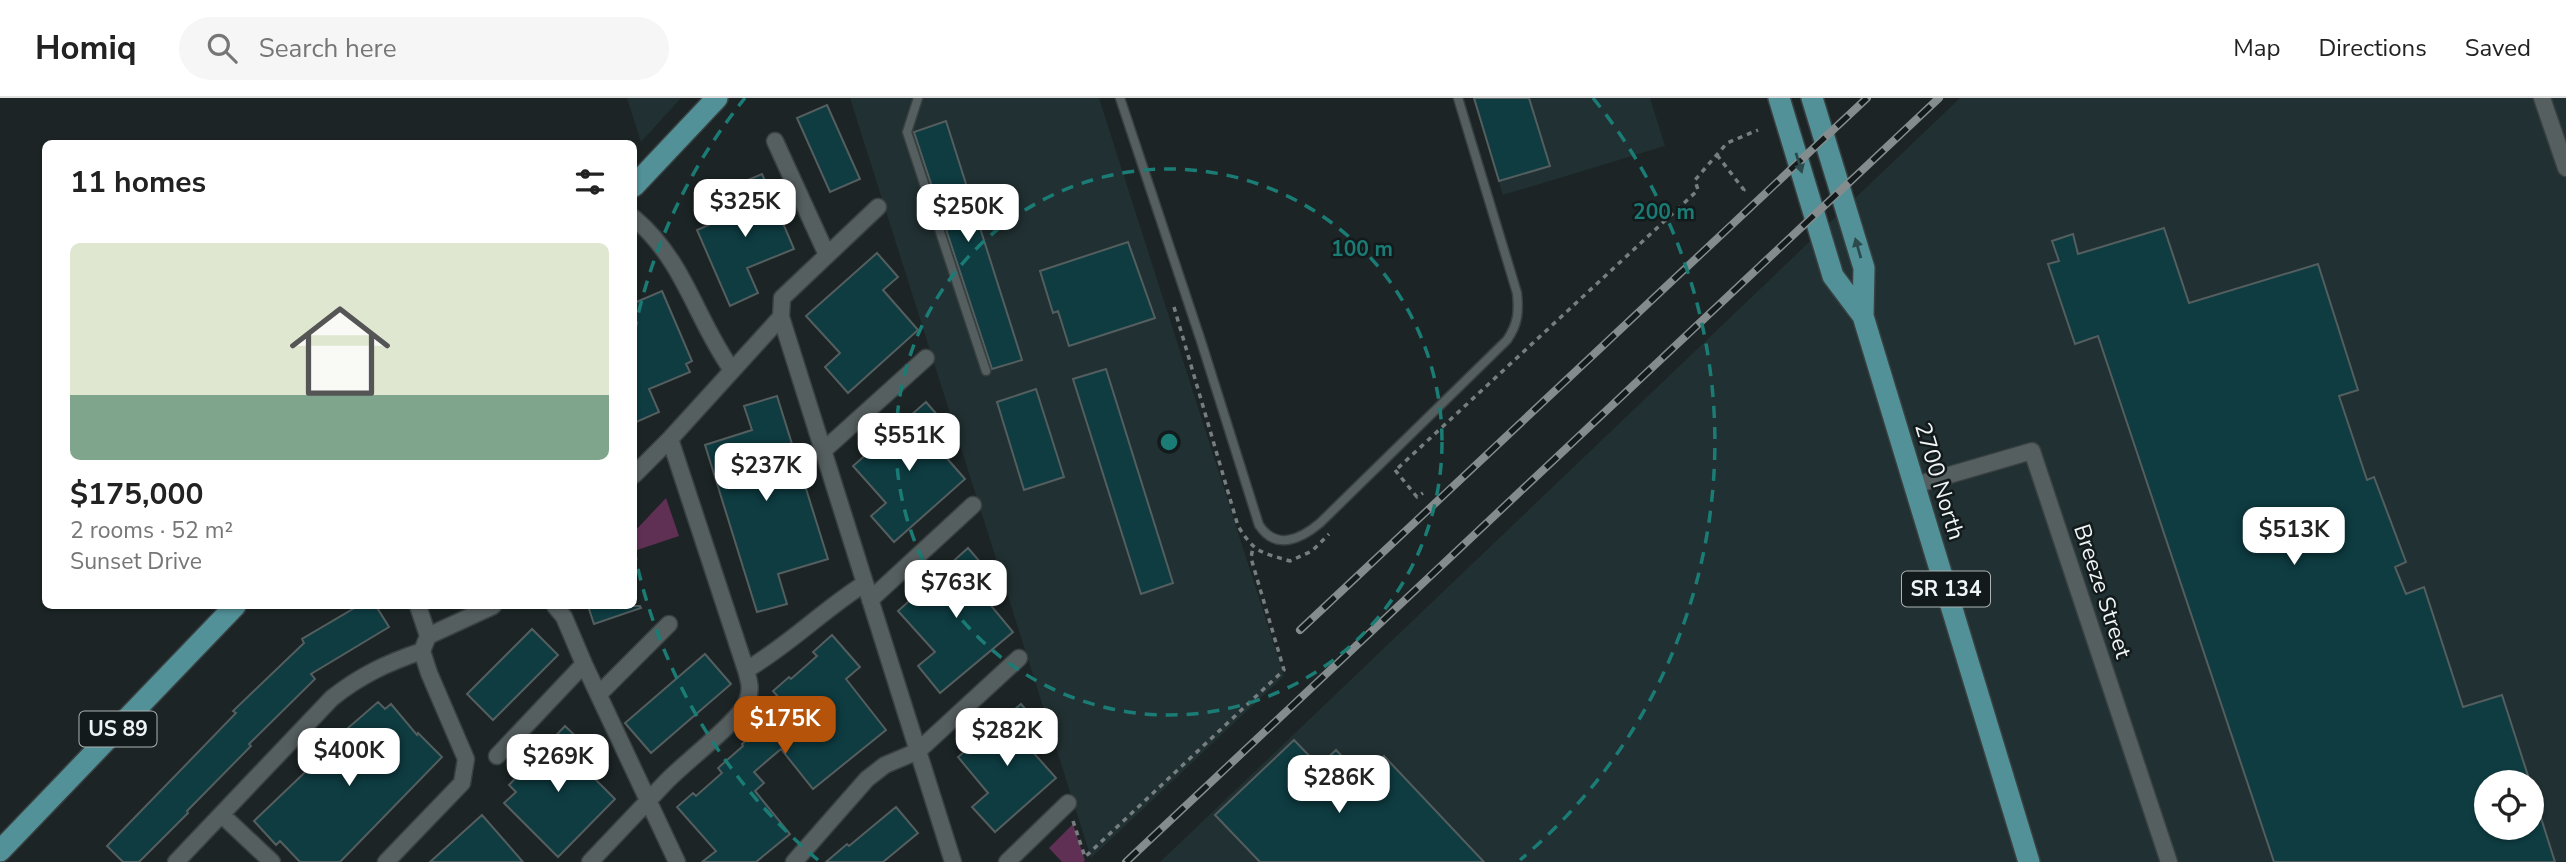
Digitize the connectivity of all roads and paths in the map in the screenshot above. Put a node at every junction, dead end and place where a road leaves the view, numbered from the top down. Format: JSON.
{"nodes":[{"id":1,"x":717,"y":98,"type":"edge"},
{"id":2,"x":918,"y":98,"type":"edge"},
{"id":3,"x":1120,"y":98,"type":"edge"},
{"id":4,"x":1458,"y":98,"type":"edge"},
{"id":5,"x":1779,"y":98,"type":"edge"},
{"id":6,"x":1812,"y":98,"type":"edge"},
{"id":7,"x":2542,"y":98,"type":"edge"},
{"id":8,"x":1758,"y":130,"type":"dead end"},
{"id":9,"x":775,"y":141,"type":"dead end"},
{"id":10,"x":1717,"y":155,"type":"junction"},
{"id":11,"x":2566,"y":168,"type":"edge"},
{"id":12,"x":637,"y":183,"type":"edge"},
{"id":13,"x":1741,"y":193,"type":"dead end"},
{"id":14,"x":878,"y":207,"type":"dead end"},
{"id":15,"x":637,"y":221,"type":"edge"},
{"id":16,"x":828,"y":255,"type":"junction"},
{"id":17,"x":1173,"y":303,"type":"dead end"},
{"id":18,"x":1863,"y":316,"type":"junction"},
{"id":19,"x":781,"y":317,"type":"junction"},
{"id":20,"x":926,"y":358,"type":"dead end"},
{"id":21,"x":732,"y":370,"type":"junction"},
{"id":22,"x":986,"y":371,"type":"dead end"},
{"id":23,"x":670,"y":439,"type":"junction"},
{"id":24,"x":824,"y":450,"type":"junction"},
{"id":25,"x":1395,"y":470,"type":"junction"},
{"id":26,"x":637,"y":472,"type":"edge"},
{"id":27,"x":1386,"y":479,"type":"dead end"},
{"id":28,"x":1914,"y":485,"type":"junction"},
{"id":29,"x":1423,"y":493,"type":"dead end"},
{"id":30,"x":973,"y":505,"type":"dead end"},
{"id":31,"x":1331,"y":532,"type":"dead end"},
{"id":32,"x":1253,"y":547,"type":"junction"},
{"id":33,"x":867,"y":592,"type":"junction"},
{"id":34,"x":232,"y":609,"type":"edge"},
{"id":35,"x":419,"y":609,"type":"edge"},
{"id":36,"x":489,"y":609,"type":"edge"},
{"id":37,"x":557,"y":609,"type":"edge"},
{"id":38,"x":669,"y":624,"type":"dead end"},
{"id":39,"x":425,"y":644,"type":"junction"},
{"id":40,"x":1019,"y":658,"type":"dead end"},
{"id":41,"x":584,"y":664,"type":"junction"},
{"id":42,"x":746,"y":670,"type":"junction"},
{"id":43,"x":599,"y":694,"type":"junction"},
{"id":44,"x":918,"y":751,"type":"junction"},
{"id":45,"x":497,"y":756,"type":"dead end"},
{"id":46,"x":649,"y":802,"type":"junction"},
{"id":47,"x":1068,"y":803,"type":"dead end"},
{"id":48,"x":222,"y":815,"type":"junction"},
{"id":49,"x":0,"y":852,"type":"edge"},
{"id":50,"x":1085,"y":857,"type":"dead end"},
{"id":51,"x":176,"y":862,"type":"edge"},
{"id":52,"x":272,"y":862,"type":"edge"},
{"id":53,"x":386,"y":862,"type":"edge"},
{"id":54,"x":590,"y":862,"type":"edge"},
{"id":55,"x":677,"y":862,"type":"edge"},
{"id":56,"x":794,"y":862,"type":"edge"},
{"id":57,"x":953,"y":862,"type":"edge"},
{"id":58,"x":1006,"y":862,"type":"edge"},
{"id":59,"x":2029,"y":862,"type":"edge"},
{"id":60,"x":2169,"y":862,"type":"edge"}],
"edges":[{"from":1,"to":12,"type":"main road"},
{"from":2,"to":22,"type":"lane"},
{"from":3,"to":4,"type":"lane"},
{"from":5,"to":18,"type":"main road","name":"2700 North","number":"SR 134","one_way":true},
{"from":18,"to":6,"type":"main road","name":"2700 North","number":"SR 134","one_way":true},
{"from":7,"to":11,"type":"street"},
{"from":8,"to":10,"type":"path"},
{"from":9,"to":16,"type":"street"},
{"from":10,"to":13,"type":"path"},
{"from":10,"to":25,"type":"path"},
{"from":14,"to":16,"type":"street"},
{"from":15,"to":21,"type":"street"},
{"from":16,"to":19,"type":"street"},
{"from":17,"to":32,"type":"path"},
{"from":18,"to":28,"type":"main road","name":"2700 North","number":"SR 134"},
{"from":19,"to":21,"type":"street"},
{"from":19,"to":24,"type":"street"},
{"from":20,"to":24,"type":"street"},
{"from":21,"to":23,"type":"street"},
{"from":23,"to":26,"type":"street"},
{"from":23,"to":42,"type":"street"},
{"from":24,"to":33,"type":"street"},
{"from":25,"to":27,"type":"path"},
{"from":25,"to":29,"type":"path"},
{"from":28,"to":59,"type":"main road","name":"2700 North","number":"SR 134"},
{"from":28,"to":60,"type":"street","name":"Breeze Street"},
{"from":30,"to":33,"type":"street"},
{"from":31,"to":32,"type":"path"},
{"from":32,"to":50,"type":"path"},
{"from":33,"to":42,"type":"street"},
{"from":33,"to":44,"type":"street"},
{"from":34,"to":49,"type":"main road","number":"US 89"},
{"from":35,"to":39,"type":"street"},
{"from":36,"to":39,"type":"street"},
{"from":37,"to":41,"type":"street"},
{"from":38,"to":43,"type":"street"},
{"from":39,"to":48,"type":"street"},
{"from":39,"to":53,"type":"street"},
{"from":40,"to":44,"type":"street"},
{"from":41,"to":43,"type":"street"},
{"from":41,"to":45,"type":"street"},
{"from":42,"to":46,"type":"street"},
{"from":43,"to":46,"type":"street"},
{"from":44,"to":56,"type":"street"},
{"from":44,"to":57,"type":"street"},
{"from":46,"to":54,"type":"street"},
{"from":46,"to":55,"type":"street"},
{"from":47,"to":58,"type":"street"},
{"from":48,"to":51,"type":"street"},
{"from":48,"to":52,"type":"street"}]}
